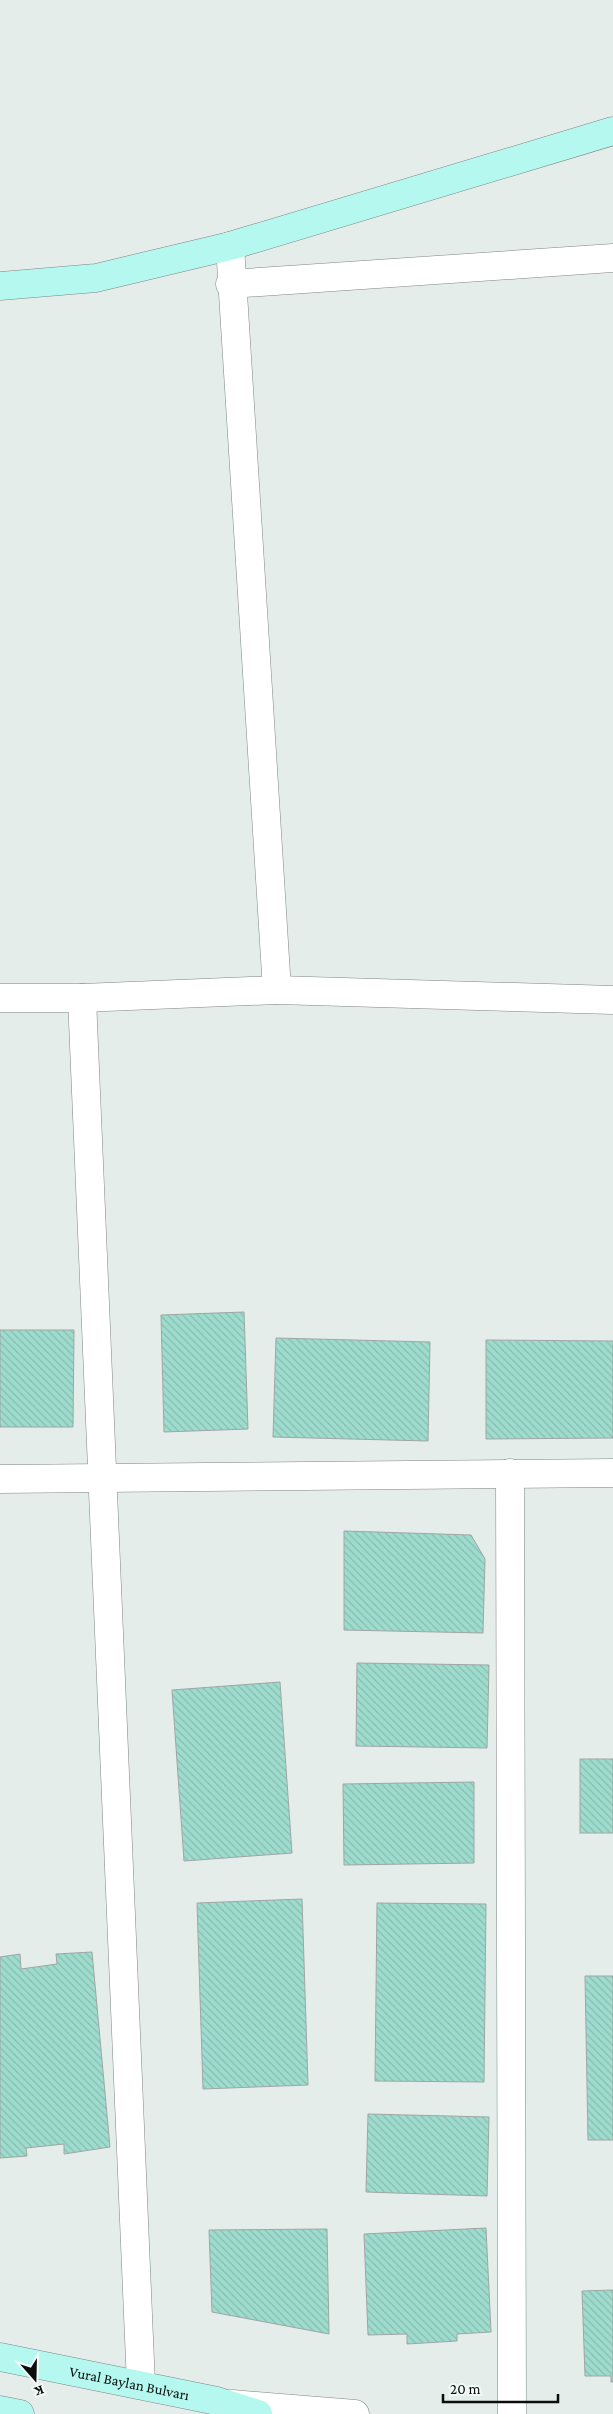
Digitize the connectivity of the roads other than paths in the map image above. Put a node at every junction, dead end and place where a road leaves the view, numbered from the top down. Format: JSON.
{"nodes":[{"id":1,"x":613,"y":131,"type":"edge"},
{"id":2,"x":230,"y":246,"type":"junction"},
{"id":3,"x":613,"y":258,"type":"edge"},
{"id":4,"x":230,"y":284,"type":"junction"},
{"id":5,"x":0,"y":286,"type":"edge"},
{"id":6,"x":277,"y":990,"type":"junction"},
{"id":7,"x":0,"y":998,"type":"edge"},
{"id":8,"x":82,"y":998,"type":"junction"},
{"id":9,"x":613,"y":1000,"type":"edge"},
{"id":10,"x":510,"y":1473,"type":"junction"},
{"id":11,"x":613,"y":1473,"type":"edge"},
{"id":12,"x":102,"y":1478,"type":"junction"},
{"id":13,"x":0,"y":1479,"type":"edge"},
{"id":14,"x":0,"y":2357,"type":"edge"},
{"id":15,"x":141,"y":2385,"type":"junction"},
{"id":16,"x":222,"y":2403,"type":"junction"},
{"id":17,"x":0,"y":2410,"type":"edge"},
{"id":18,"x":20,"y":2414,"type":"edge"},
{"id":19,"x":258,"y":2414,"type":"edge"},
{"id":20,"x":355,"y":2414,"type":"edge"},
{"id":21,"x":512,"y":2414,"type":"edge"}],
"edges":[{"from":1,"to":2,"type":"street"},
{"from":2,"to":4,"type":"street"},
{"from":2,"to":5,"type":"street"},
{"from":3,"to":4,"type":"street"},
{"from":4,"to":6,"type":"street"},
{"from":6,"to":8,"type":"street"},
{"from":6,"to":9,"type":"street"},
{"from":7,"to":8,"type":"street"},
{"from":8,"to":12,"type":"street"},
{"from":10,"to":11,"type":"street"},
{"from":10,"to":12,"type":"street"},
{"from":10,"to":21,"type":"street"},
{"from":12,"to":13,"type":"street"},
{"from":12,"to":15,"type":"street"},
{"from":14,"to":15,"type":"street","name":"Vural Baylan Bulvarı"},
{"from":15,"to":16,"type":"street","name":"Vural Baylan Bulvarı"},
{"from":16,"to":19,"type":"street","name":"Vural Baylan Bulvarı"},
{"from":16,"to":20,"type":"street"},
{"from":17,"to":18,"type":"street"}]}
